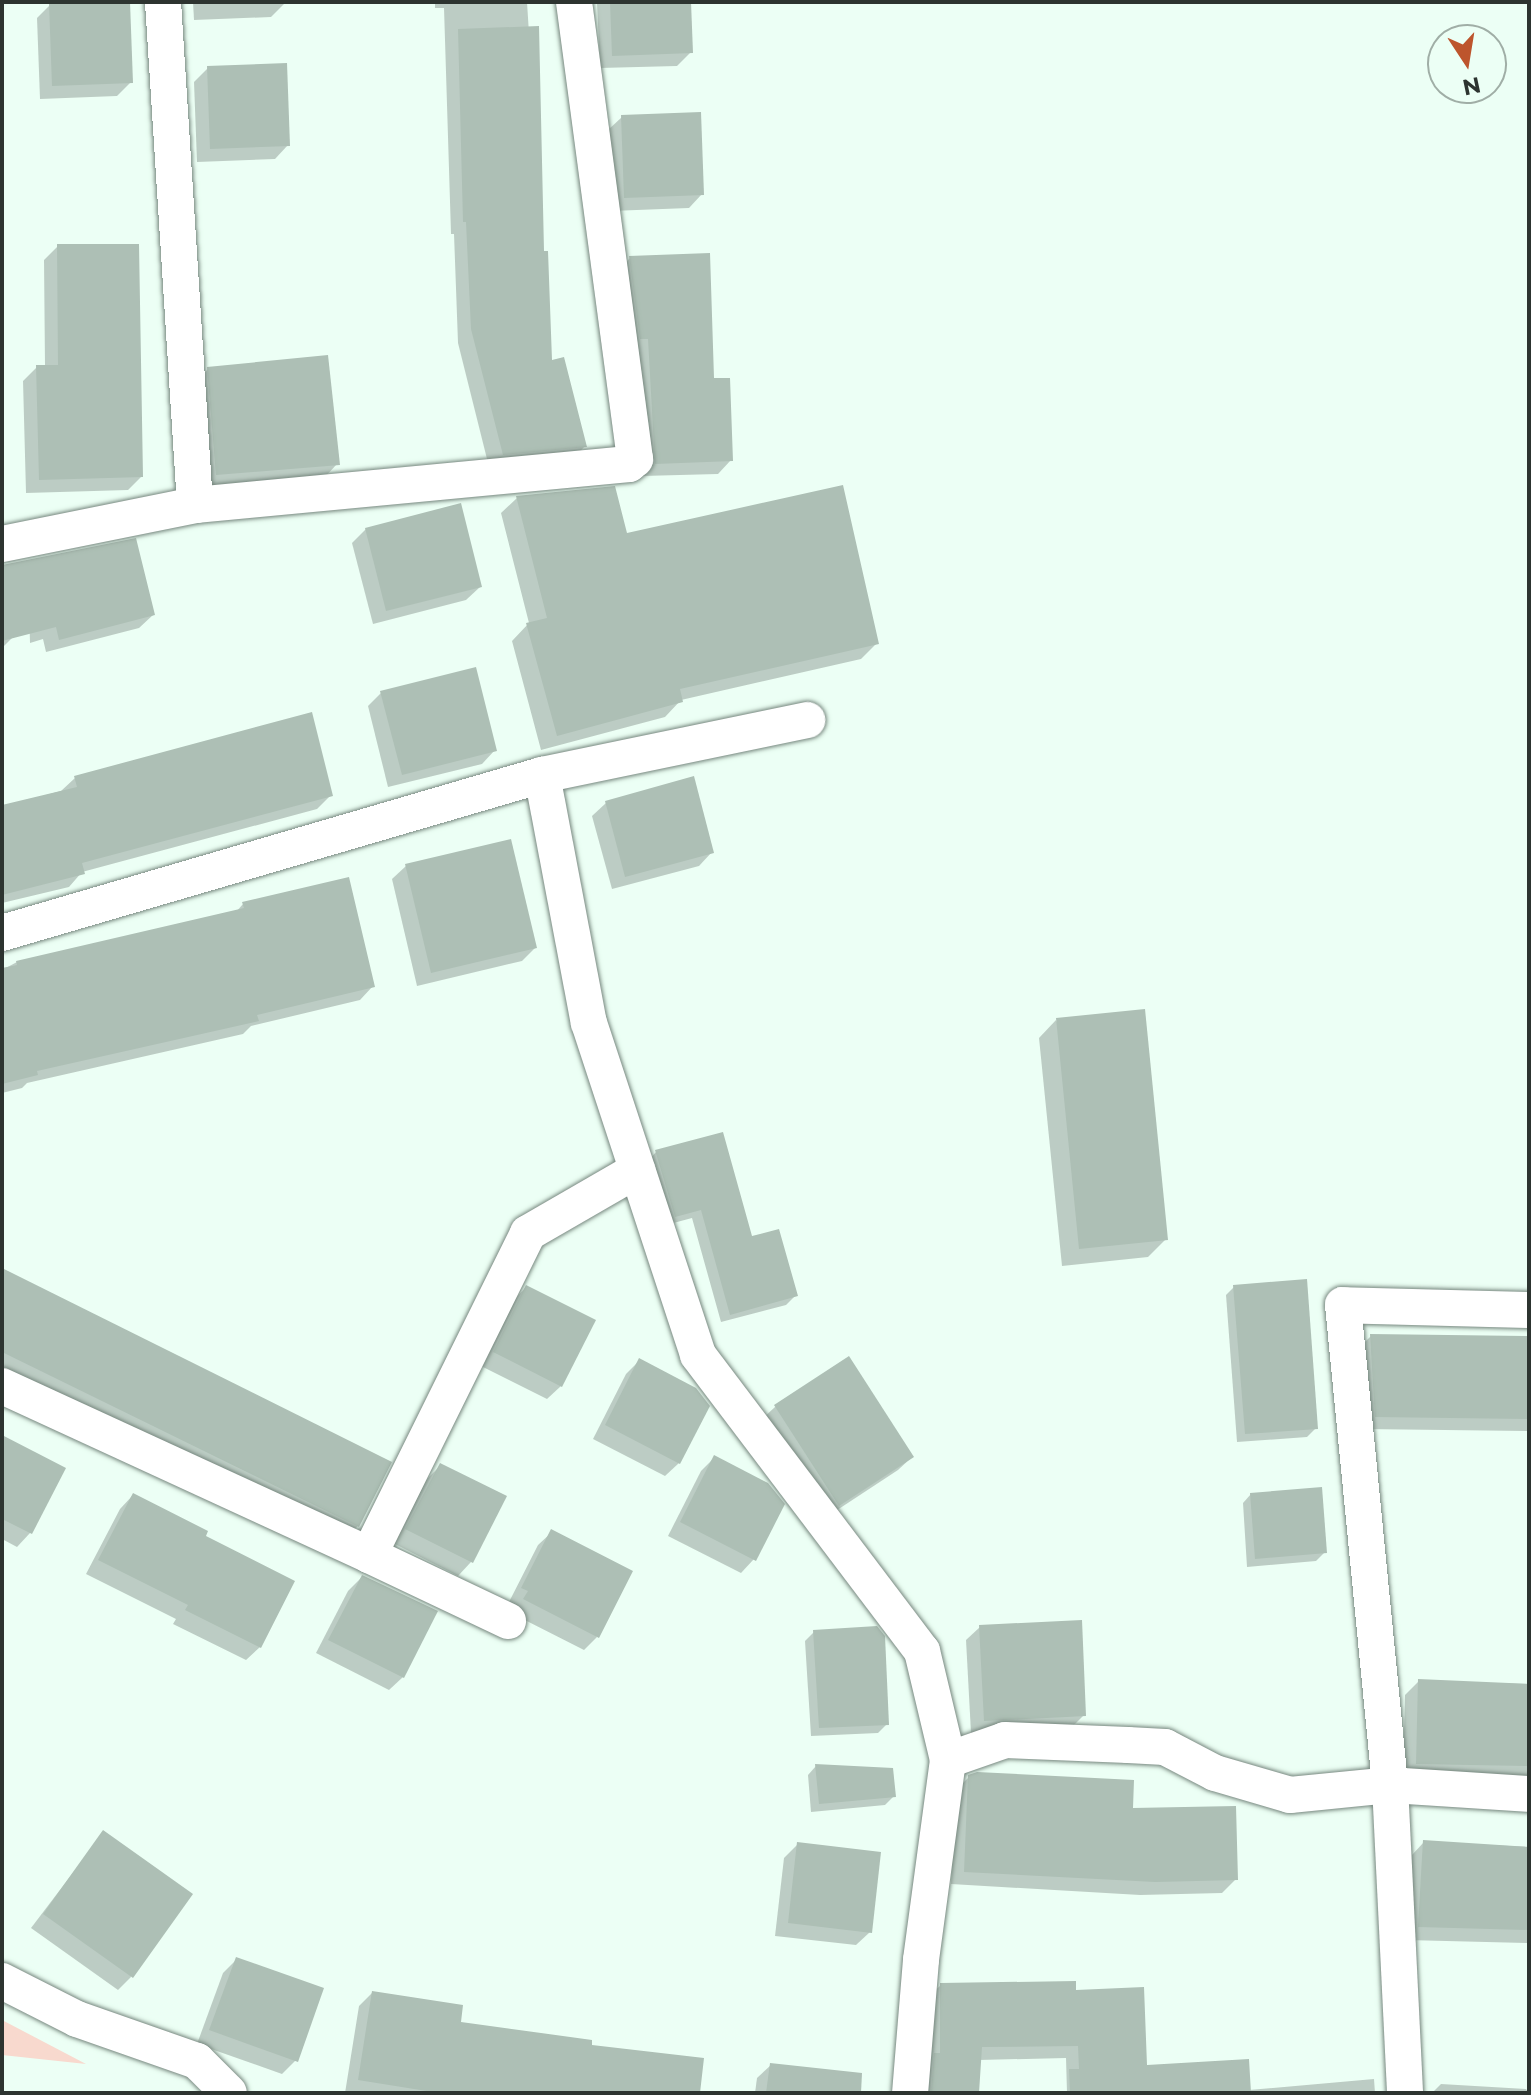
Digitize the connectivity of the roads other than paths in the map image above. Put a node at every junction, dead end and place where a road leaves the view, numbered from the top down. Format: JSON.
{"nodes":[{"id":1,"x":163,"y":2,"type":"edge"},
{"id":2,"x":574,"y":2,"type":"edge"},
{"id":3,"x":195,"y":505,"type":"junction"},
{"id":4,"x":2,"y":544,"type":"edge"},
{"id":5,"x":807,"y":720,"type":"dead end"},
{"id":6,"x":542,"y":775,"type":"junction"},
{"id":7,"x":2,"y":933,"type":"edge"},
{"id":8,"x":637,"y":1170,"type":"junction"},
{"id":9,"x":1529,"y":1310,"type":"edge"},
{"id":10,"x":2,"y":1386,"type":"edge"},
{"id":11,"x":369,"y":1555,"type":"junction"},
{"id":12,"x":508,"y":1621,"type":"dead end"},
{"id":13,"x":948,"y":1760,"type":"junction"},
{"id":14,"x":1390,"y":1785,"type":"junction"},
{"id":15,"x":1529,"y":1794,"type":"edge"},
{"id":16,"x":2,"y":1981,"type":"edge"},
{"id":17,"x":229,"y":2093,"type":"edge"},
{"id":18,"x":910,"y":2093,"type":"edge"},
{"id":19,"x":1405,"y":2093,"type":"edge"}],
"edges":[{"from":1,"to":3,"type":"street"},
{"from":2,"to":3,"type":"street"},
{"from":3,"to":4,"type":"street"},
{"from":5,"to":6,"type":"street"},
{"from":6,"to":7,"type":"street"},
{"from":6,"to":8,"type":"street"},
{"from":8,"to":11,"type":"street"},
{"from":8,"to":13,"type":"street"},
{"from":9,"to":14,"type":"street"},
{"from":10,"to":11,"type":"street"},
{"from":11,"to":12,"type":"street"},
{"from":13,"to":14,"type":"street"},
{"from":13,"to":18,"type":"street"},
{"from":14,"to":15,"type":"street"},
{"from":14,"to":19,"type":"street"},
{"from":16,"to":17,"type":"street"}]}
